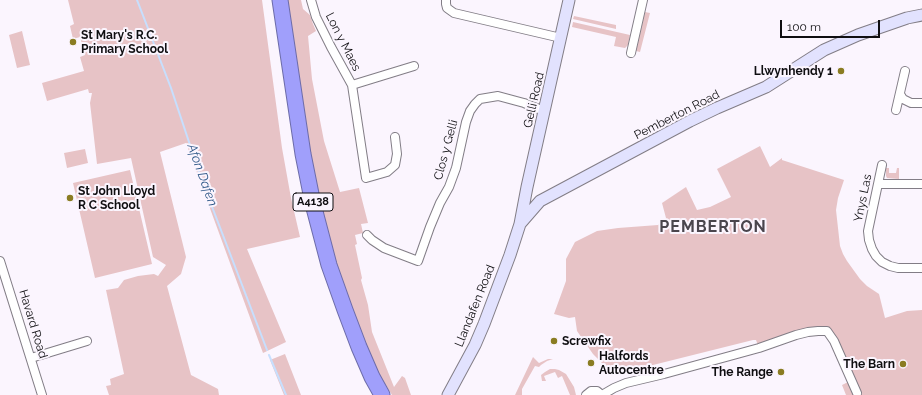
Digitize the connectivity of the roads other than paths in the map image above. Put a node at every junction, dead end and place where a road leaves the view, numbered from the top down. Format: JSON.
{"nodes":[{"id":1,"x":280,"y":0,"type":"edge"},
{"id":2,"x":312,"y":0,"type":"edge"},
{"id":3,"x":446,"y":0,"type":"edge"},
{"id":4,"x":569,"y":0,"type":"edge"},
{"id":5,"x":644,"y":0,"type":"edge"},
{"id":6,"x":922,"y":15,"type":"edge"},
{"id":7,"x":561,"y":38,"type":"junction"},
{"id":8,"x":631,"y":53,"type":"dead end"},
{"id":9,"x":414,"y":66,"type":"dead end"},
{"id":10,"x":905,"y":71,"type":"dead end"},
{"id":11,"x":352,"y":85,"type":"junction"},
{"id":12,"x":900,"y":94,"type":"junction"},
{"id":13,"x":922,"y":103,"type":"edge"},
{"id":14,"x":896,"y":110,"type":"dead end"},
{"id":15,"x":544,"y":111,"type":"junction"},
{"id":16,"x":395,"y":137,"type":"dead end"},
{"id":17,"x":882,"y":165,"type":"dead end"},
{"id":18,"x":878,"y":184,"type":"junction"},
{"id":19,"x":922,"y":184,"type":"edge"},
{"id":20,"x":527,"y":187,"type":"junction"},
{"id":21,"x":540,"y":201,"type":"junction"},
{"id":22,"x":520,"y":224,"type":"junction"},
{"id":23,"x":366,"y":235,"type":"dead end"},
{"id":24,"x":0,"y":261,"type":"edge"},
{"id":25,"x":922,"y":268,"type":"edge"},
{"id":26,"x":4,"y":285,"type":"edge"},
{"id":27,"x":87,"y":340,"type":"dead end"},
{"id":28,"x":31,"y":358,"type":"junction"},
{"id":29,"x":857,"y":393,"type":"dead end"},
{"id":30,"x":42,"y":395,"type":"edge"},
{"id":31,"x":382,"y":395,"type":"edge"},
{"id":32,"x":448,"y":395,"type":"edge"},
{"id":33,"x":586,"y":395,"type":"edge"},
{"id":34,"x":602,"y":395,"type":"edge"}],
"edges":[{"from":1,"to":31,"type":"highway","number":"A4138"},
{"from":2,"to":11,"type":"street","name":"Lon y Maes"},
{"from":3,"to":7,"type":"street"},
{"from":4,"to":7,"type":"main road","name":"Gelli Road"},
{"from":5,"to":8,"type":"street"},
{"from":6,"to":21,"type":"main road","name":"Pemberton Road"},
{"from":7,"to":15,"type":"main road","name":"Gelli Road"},
{"from":9,"to":11,"type":"street"},
{"from":10,"to":12,"type":"street"},
{"from":11,"to":16,"type":"street","name":"Lon y Maes"},
{"from":12,"to":13,"type":"street"},
{"from":12,"to":14,"type":"street"},
{"from":15,"to":20,"type":"main road","name":"Gelli Road"},
{"from":15,"to":23,"type":"street","name":"Clos y Gelli"},
{"from":17,"to":18,"type":"street","name":"Ynys Las"},
{"from":18,"to":19,"type":"street"},
{"from":18,"to":25,"type":"street","name":"Ynys Las"},
{"from":20,"to":21,"type":"main road"},
{"from":20,"to":22,"type":"main road","name":"Gelli Road"},
{"from":21,"to":22,"type":"main road"},
{"from":22,"to":32,"type":"main road","name":"Llandafen Road"},
{"from":24,"to":26,"type":"street","name":"Havard Road"},
{"from":26,"to":28,"type":"street","name":"Havard Road"},
{"from":27,"to":28,"type":"street"},
{"from":28,"to":30,"type":"street","name":"Havard Road"},
{"from":29,"to":34,"type":"street"},
{"from":33,"to":34,"type":"street"}]}
